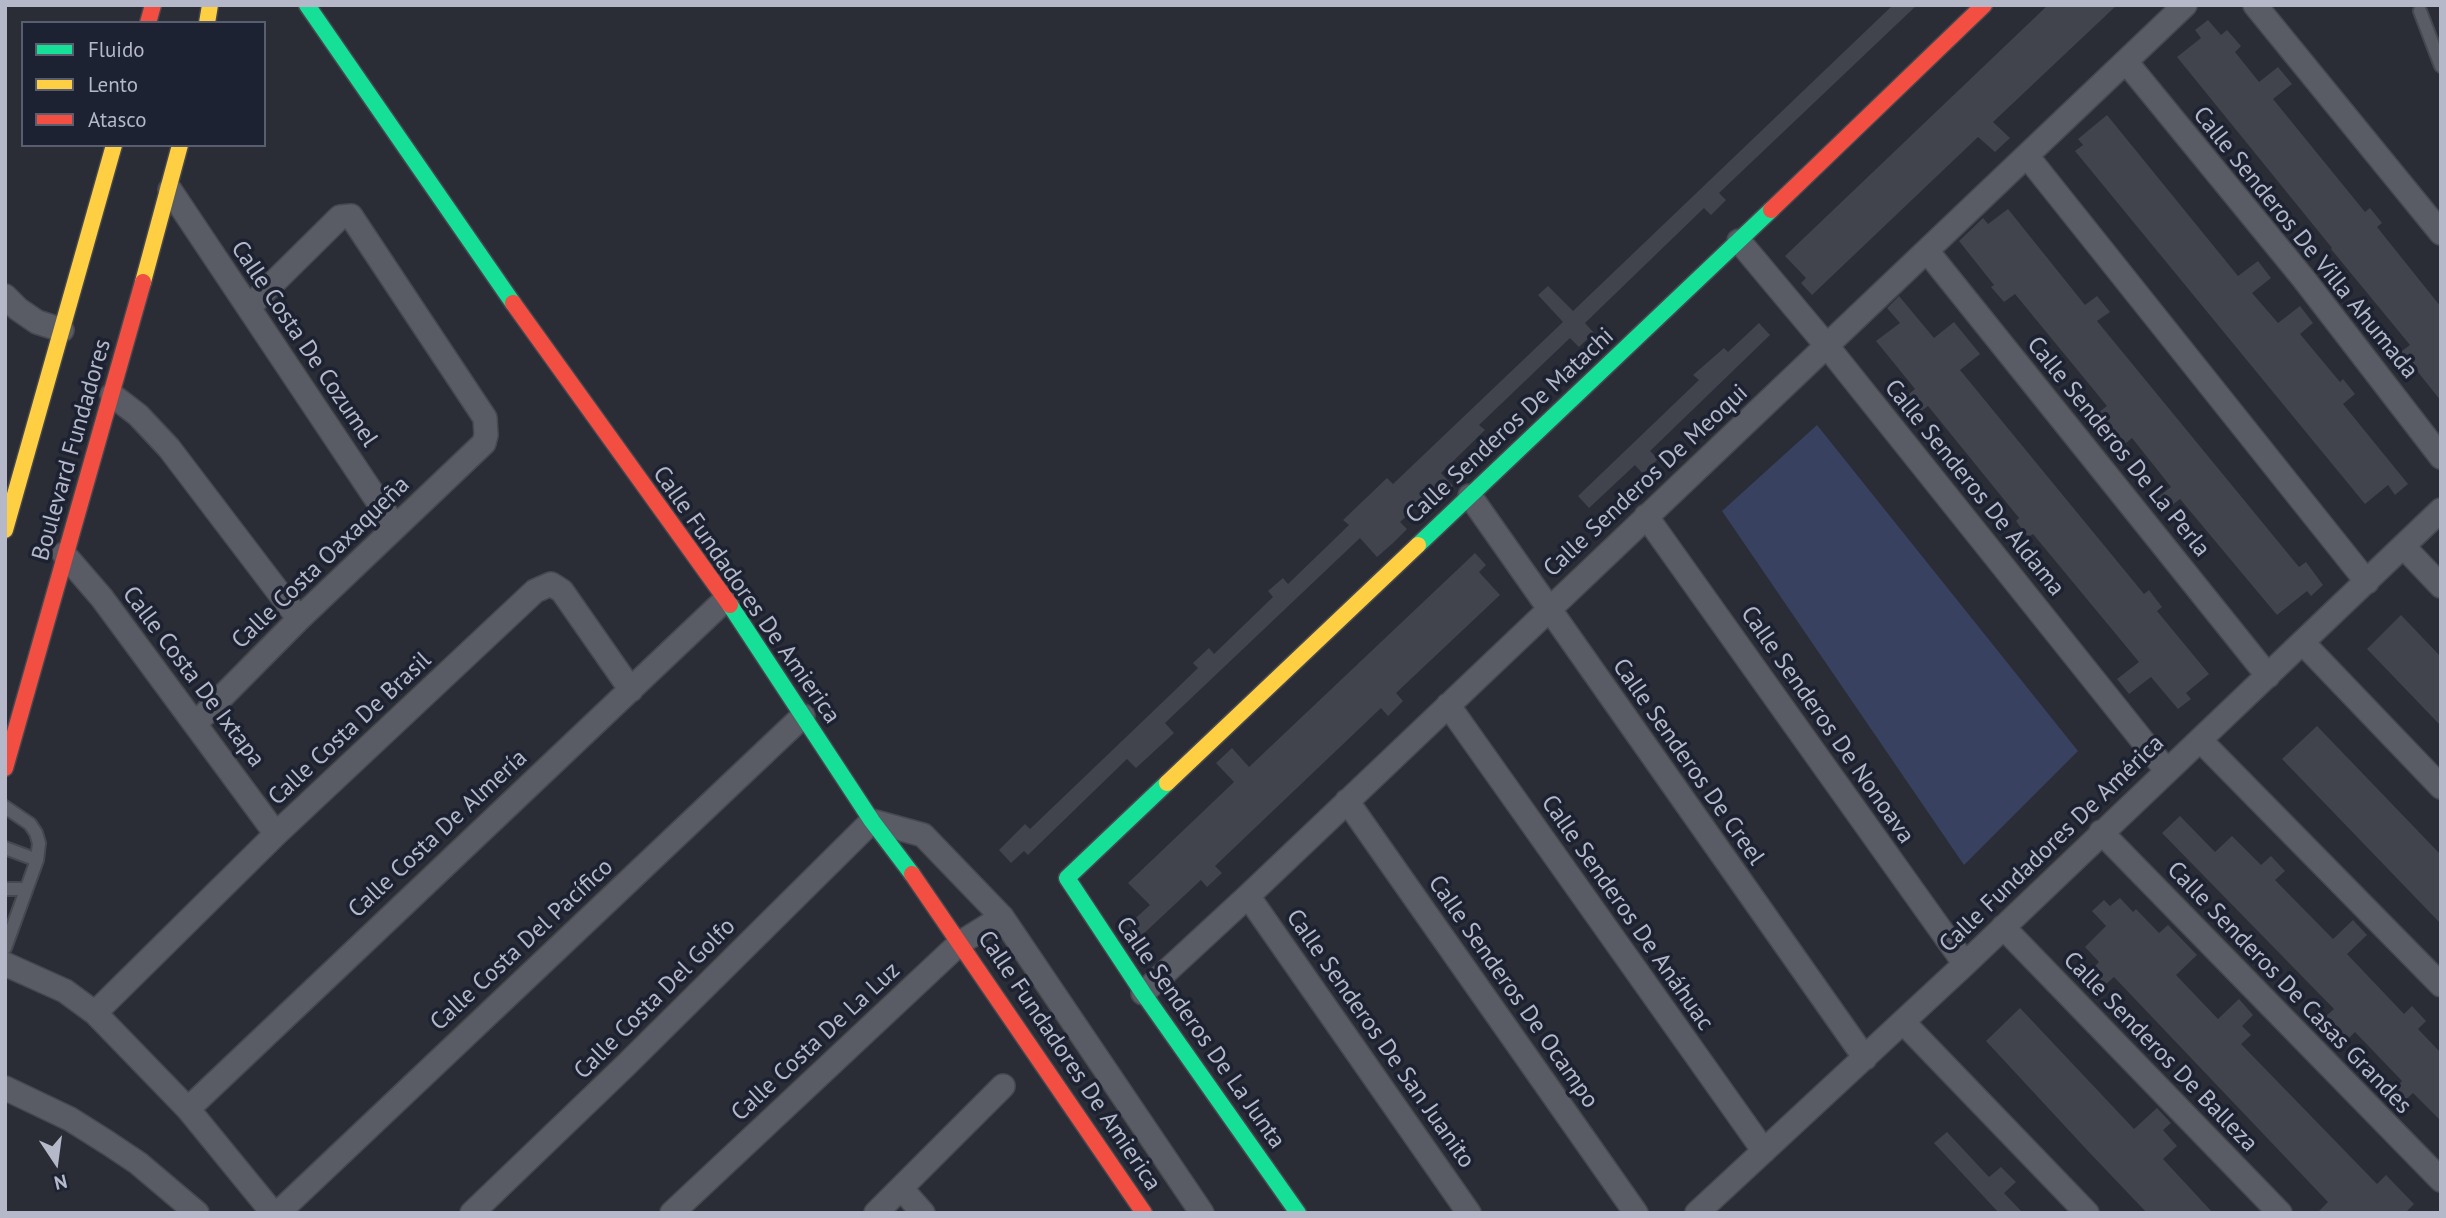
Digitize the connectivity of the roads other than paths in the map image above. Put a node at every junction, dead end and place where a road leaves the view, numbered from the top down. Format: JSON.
{"nodes":[{"id":1,"x":307,"y":5,"type":"edge"},
{"id":2,"x":1984,"y":5,"type":"edge"},
{"id":3,"x":2185,"y":5,"type":"edge"},
{"id":4,"x":2255,"y":5,"type":"edge"},
{"id":5,"x":2420,"y":11,"type":"dead end"},
{"id":6,"x":2127,"y":63,"type":"junction"},
{"id":7,"x":2441,"y":66,"type":"edge"},
{"id":8,"x":113,"y":147,"type":"edge"},
{"id":9,"x":180,"y":147,"type":"edge"},
{"id":10,"x":2028,"y":156,"type":"junction"},
{"id":11,"x":170,"y":190,"type":"junction"},
{"id":12,"x":2441,"y":233,"type":"edge"},
{"id":13,"x":1739,"y":242,"type":"junction"},
{"id":14,"x":1927,"y":251,"type":"junction"},
{"id":15,"x":5,"y":296,"type":"edge"},
{"id":16,"x":248,"y":307,"type":"junction"},
{"id":17,"x":62,"y":330,"type":"junction"},
{"id":18,"x":1826,"y":346,"type":"junction"},
{"id":19,"x":112,"y":395,"type":"junction"},
{"id":20,"x":2441,"y":457,"type":"edge"},
{"id":21,"x":1470,"y":496,"type":"junction"},
{"id":22,"x":2441,"y":510,"type":"edge"},
{"id":23,"x":1646,"y":516,"type":"junction"},
{"id":24,"x":395,"y":527,"type":"junction"},
{"id":25,"x":5,"y":530,"type":"edge"},
{"id":26,"x":2404,"y":547,"type":"junction"},
{"id":27,"x":64,"y":554,"type":"junction"},
{"id":28,"x":2367,"y":582,"type":"junction"},
{"id":29,"x":2441,"y":586,"type":"edge"},
{"id":30,"x":726,"y":599,"type":"junction"},
{"id":31,"x":1548,"y":609,"type":"junction"},
{"id":32,"x":299,"y":619,"type":"junction"},
{"id":33,"x":2303,"y":643,"type":"junction"},
{"id":34,"x":2268,"y":676,"type":"junction"},
{"id":35,"x":631,"y":690,"type":"junction"},
{"id":36,"x":1448,"y":705,"type":"junction"},
{"id":37,"x":803,"y":716,"type":"junction"},
{"id":38,"x":196,"y":723,"type":"junction"},
{"id":39,"x":2200,"y":740,"type":"junction"},
{"id":40,"x":5,"y":768,"type":"edge"},
{"id":41,"x":2166,"y":770,"type":"junction"},
{"id":42,"x":2441,"y":788,"type":"edge"},
{"id":43,"x":1347,"y":801,"type":"junction"},
{"id":44,"x":5,"y":807,"type":"edge"},
{"id":45,"x":872,"y":821,"type":"junction"},
{"id":46,"x":2101,"y":832,"type":"junction"},
{"id":47,"x":276,"y":834,"type":"junction"},
{"id":48,"x":5,"y":848,"type":"edge"},
{"id":49,"x":37,"y":860,"type":"junction"},
{"id":50,"x":1066,"y":878,"type":"joint"},
{"id":51,"x":5,"y":889,"type":"edge"},
{"id":52,"x":25,"y":889,"type":"junction"},
{"id":53,"x":1248,"y":896,"type":"junction"},
{"id":54,"x":1002,"y":917,"type":"junction"},
{"id":55,"x":2003,"y":927,"type":"junction"},
{"id":56,"x":960,"y":943,"type":"junction"},
{"id":57,"x":5,"y":948,"type":"edge"},
{"id":58,"x":5,"y":964,"type":"edge"},
{"id":59,"x":1965,"y":964,"type":"junction"},
{"id":60,"x":2441,"y":985,"type":"edge"},
{"id":61,"x":1143,"y":993,"type":"junction"},
{"id":62,"x":95,"y":1013,"type":"junction"},
{"id":63,"x":1903,"y":1022,"type":"junction"},
{"id":64,"x":1864,"y":1058,"type":"junction"},
{"id":65,"x":1003,"y":1086,"type":"dead end"},
{"id":66,"x":5,"y":1088,"type":"edge"},
{"id":67,"x":188,"y":1109,"type":"junction"},
{"id":68,"x":1764,"y":1151,"type":"junction"},
{"id":69,"x":2441,"y":1180,"type":"edge"},
{"id":70,"x":901,"y":1188,"type":"junction"},
{"id":71,"x":197,"y":1213,"type":"edge"},
{"id":72,"x":275,"y":1213,"type":"edge"},
{"id":73,"x":471,"y":1213,"type":"edge"},
{"id":74,"x":673,"y":1213,"type":"edge"},
{"id":75,"x":876,"y":1213,"type":"edge"},
{"id":76,"x":923,"y":1213,"type":"edge"},
{"id":77,"x":1144,"y":1213,"type":"edge"},
{"id":78,"x":1202,"y":1213,"type":"edge"},
{"id":79,"x":1298,"y":1213,"type":"edge"},
{"id":80,"x":1469,"y":1213,"type":"edge"},
{"id":81,"x":1636,"y":1213,"type":"edge"},
{"id":82,"x":1697,"y":1213,"type":"edge"},
{"id":83,"x":2087,"y":1213,"type":"edge"},
{"id":84,"x":2280,"y":1213,"type":"edge"}],
"edges":[{"from":1,"to":30,"type":"street","name":"Calle Fundadores De Amierica"},
{"from":2,"to":13,"type":"street","name":"Calle Senderos De Matachi"},
{"from":3,"to":6,"type":"street","name":"Calle Senderos De Meoqui"},
{"from":4,"to":12,"type":"street"},
{"from":5,"to":7,"type":"lane"},
{"from":6,"to":10,"type":"street","name":"Calle Senderos De Meoqui"},
{"from":6,"to":20,"type":"street","name":"Calle Senderos De Villa Ahumada"},
{"from":8,"to":17,"type":"street","name":"Boulevard Fundadores"},
{"from":9,"to":11,"type":"street","name":"Boulevard Fundadores"},
{"from":10,"to":14,"type":"street","name":"Calle Senderos De Meoqui"},
{"from":10,"to":28,"type":"street"},
{"from":11,"to":16,"type":"street","name":"Calle Costa De Cozumel"},
{"from":11,"to":19,"type":"street","name":"Boulevard Fundadores"},
{"from":13,"to":18,"type":"street","name":"Calle Senderos De Aldama"},
{"from":13,"to":21,"type":"street","name":"Calle Senderos De Matachi"},
{"from":14,"to":18,"type":"street","name":"Calle Senderos De Meoqui"},
{"from":14,"to":34,"type":"street","name":"Calle Senderos De La Perla"},
{"from":15,"to":17,"type":"street"},
{"from":16,"to":24,"type":"street","name":"Calle Costa De Cozumel"},
{"from":16,"to":24,"type":"street","name":"Calle Costa Oaxaqueña"},
{"from":17,"to":25,"type":"street","name":"Boulevard Fundadores"},
{"from":18,"to":23,"type":"street","name":"Calle Senderos De Meoqui"},
{"from":18,"to":41,"type":"street","name":"Calle Senderos De Aldama"},
{"from":19,"to":27,"type":"street","name":"Boulevard Fundadores"},
{"from":19,"to":32,"type":"street"},
{"from":21,"to":31,"type":"street","name":"Calle Senderos De Creel"},
{"from":21,"to":50,"type":"street","name":"Calle Senderos De Matachi"},
{"from":22,"to":26,"type":"street","name":"Calle Fundadores De América"},
{"from":23,"to":31,"type":"street","name":"Calle Senderos De Meoqui"},
{"from":23,"to":59,"type":"street","name":"Calle Senderos De Nonoava"},
{"from":24,"to":32,"type":"street","name":"Calle Costa Oaxaqueña"},
{"from":26,"to":28,"type":"street","name":"Calle Fundadores De América"},
{"from":26,"to":29,"type":"street"},
{"from":27,"to":38,"type":"street","name":"Calle Costa De Ixtapa"},
{"from":27,"to":40,"type":"street","name":"Boulevard Fundadores"},
{"from":28,"to":33,"type":"street","name":"Calle Fundadores De América"},
{"from":30,"to":35,"type":"street","name":"Calle Costa De Almería"},
{"from":30,"to":37,"type":"street","name":"Calle Fundadores De Amierica"},
{"from":31,"to":36,"type":"street","name":"Calle Senderos De Meoqui"},
{"from":31,"to":64,"type":"street","name":"Calle Senderos De Creel"},
{"from":32,"to":38,"type":"street","name":"Calle Costa Oaxaqueña"},
{"from":33,"to":34,"type":"street","name":"Calle Fundadores De América"},
{"from":33,"to":42,"type":"street"},
{"from":34,"to":39,"type":"street","name":"Calle Fundadores De América"},
{"from":35,"to":47,"type":"street","name":"Calle Costa De Brasil"},
{"from":35,"to":67,"type":"street","name":"Calle Costa De Almería"},
{"from":36,"to":43,"type":"street","name":"Calle Senderos De Meoqui"},
{"from":36,"to":68,"type":"street","name":"Calle Senderos De Anáhuac"},
{"from":37,"to":45,"type":"street","name":"Calle Fundadores De Amierica"},
{"from":37,"to":72,"type":"street","name":"Calle Costa Del Pacífico"},
{"from":38,"to":47,"type":"street","name":"Calle Costa De Ixtapa"},
{"from":39,"to":41,"type":"street","name":"Calle Fundadores De América"},
{"from":39,"to":60,"type":"street"},
{"from":41,"to":46,"type":"street","name":"Calle Fundadores De América"},
{"from":43,"to":53,"type":"street","name":"Calle Senderos De Meoqui"},
{"from":43,"to":81,"type":"street","name":"Calle Senderos De Ocampo"},
{"from":44,"to":49,"type":"lane"},
{"from":45,"to":54,"type":"street"},
{"from":45,"to":56,"type":"street","name":"Calle Fundadores De Amierica"},
{"from":45,"to":73,"type":"street","name":"Calle Costa Del Golfo"},
{"from":46,"to":55,"type":"street","name":"Calle Fundadores De América"},
{"from":46,"to":69,"type":"street","name":"Calle Senderos De Casas Grandes"},
{"from":47,"to":62,"type":"street","name":"Calle Costa De Brasil"},
{"from":48,"to":49,"type":"lane"},
{"from":49,"to":52,"type":"lane"},
{"from":50,"to":61,"type":"street","name":"Calle Senderos De La Junta"},
{"from":51,"to":52,"type":"lane"},
{"from":52,"to":57,"type":"lane"},
{"from":53,"to":61,"type":"street","name":"Calle Senderos De Meoqui"},
{"from":53,"to":80,"type":"street","name":"Calle Senderos De San Juanito"},
{"from":54,"to":56,"type":"street","name":"Calle Costa De La Luz"},
{"from":54,"to":78,"type":"street"},
{"from":55,"to":59,"type":"street","name":"Calle Fundadores De América"},
{"from":55,"to":84,"type":"street","name":"Calle Senderos De Balleza"},
{"from":56,"to":74,"type":"street","name":"Calle Costa De La Luz"},
{"from":56,"to":77,"type":"street","name":"Calle Fundadores De Amierica"},
{"from":58,"to":62,"type":"street"},
{"from":59,"to":63,"type":"street","name":"Calle Fundadores De América"},
{"from":61,"to":79,"type":"street","name":"Calle Senderos De La Junta"},
{"from":62,"to":67,"type":"street"},
{"from":63,"to":64,"type":"street","name":"Calle Fundadores De América"},
{"from":63,"to":83,"type":"street"},
{"from":64,"to":68,"type":"street","name":"Calle Fundadores De América"},
{"from":65,"to":70,"type":"street"},
{"from":66,"to":71,"type":"street"},
{"from":67,"to":72,"type":"street"},
{"from":68,"to":82,"type":"street","name":"Calle Fundadores De América"},
{"from":70,"to":75,"type":"street"},
{"from":70,"to":76,"type":"street"}]}
